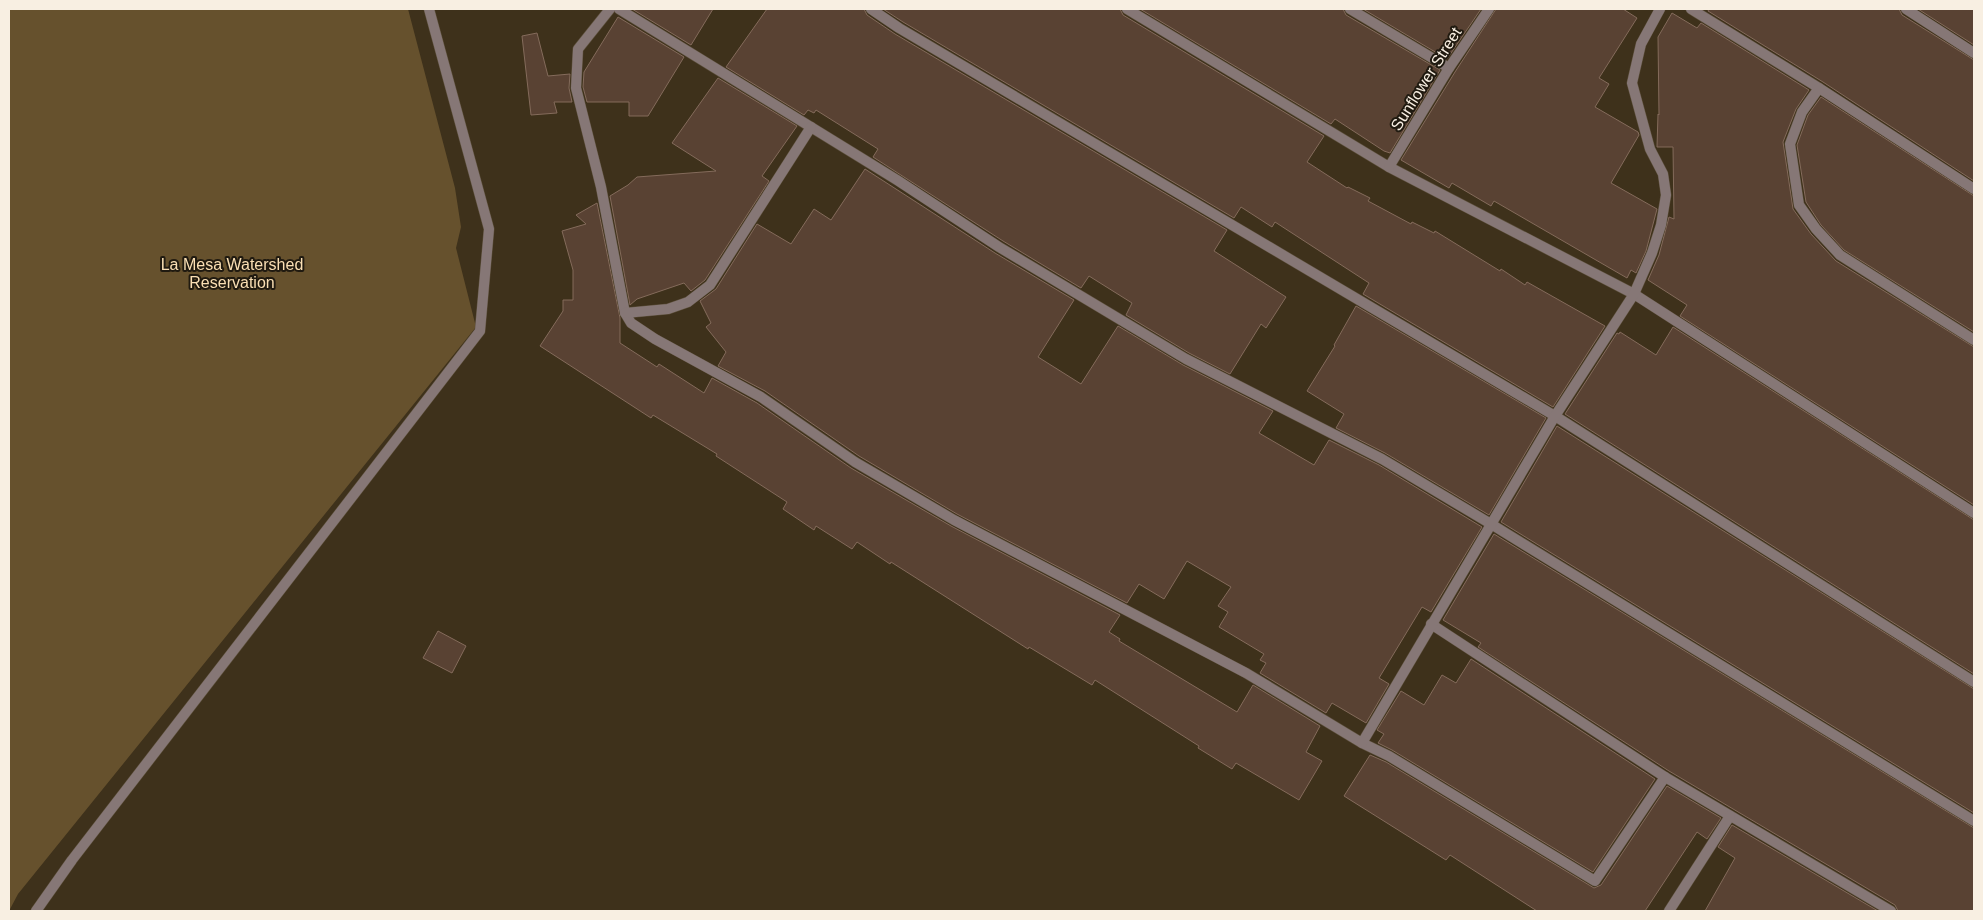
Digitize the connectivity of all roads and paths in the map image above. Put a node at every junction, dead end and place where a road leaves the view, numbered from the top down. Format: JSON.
{"nodes":[{"id":1,"x":429,"y":9,"type":"edge"},
{"id":2,"x":610,"y":9,"type":"edge"},
{"id":3,"x":619,"y":9,"type":"edge"},
{"id":4,"x":871,"y":9,"type":"edge"},
{"id":5,"x":1127,"y":9,"type":"edge"},
{"id":6,"x":1350,"y":9,"type":"edge"},
{"id":7,"x":1489,"y":9,"type":"edge"},
{"id":8,"x":1660,"y":9,"type":"edge"},
{"id":9,"x":1691,"y":9,"type":"edge"},
{"id":10,"x":1906,"y":9,"type":"edge"},
{"id":11,"x":1974,"y":54,"type":"edge"},
{"id":12,"x":1450,"y":68,"type":"junction"},
{"id":13,"x":1819,"y":88,"type":"junction"},
{"id":14,"x":811,"y":127,"type":"junction"},
{"id":15,"x":1389,"y":166,"type":"junction"},
{"id":16,"x":1974,"y":189,"type":"edge"},
{"id":17,"x":1634,"y":294,"type":"junction"},
{"id":18,"x":625,"y":313,"type":"junction"},
{"id":19,"x":1974,"y":340,"type":"edge"},
{"id":20,"x":1555,"y":416,"type":"junction"},
{"id":21,"x":1974,"y":513,"type":"edge"},
{"id":22,"x":1491,"y":524,"type":"junction"},
{"id":23,"x":1431,"y":624,"type":"junction"},
{"id":24,"x":1974,"y":682,"type":"edge"},
{"id":25,"x":1362,"y":743,"type":"junction"},
{"id":26,"x":1664,"y":777,"type":"junction"},
{"id":27,"x":1730,"y":816,"type":"junction"},
{"id":28,"x":1974,"y":821,"type":"edge"},
{"id":29,"x":36,"y":911,"type":"edge"},
{"id":30,"x":1669,"y":911,"type":"edge"},
{"id":31,"x":1891,"y":911,"type":"edge"}],
"edges":[{"from":1,"to":29,"type":"street"},
{"from":2,"to":18,"type":"street"},
{"from":3,"to":14,"type":"street"},
{"from":4,"to":20,"type":"street"},
{"from":5,"to":15,"type":"street"},
{"from":6,"to":12,"type":"street"},
{"from":7,"to":12,"type":"street","name":"Sunflower Street"},
{"from":8,"to":17,"type":"street"},
{"from":9,"to":13,"type":"street"},
{"from":10,"to":11,"type":"street"},
{"from":12,"to":15,"type":"street","name":"Sunflower Street"},
{"from":13,"to":16,"type":"street"},
{"from":13,"to":19,"type":"street"},
{"from":14,"to":18,"type":"street"},
{"from":14,"to":22,"type":"street"},
{"from":15,"to":17,"type":"street"},
{"from":17,"to":20,"type":"street"},
{"from":17,"to":21,"type":"street"},
{"from":18,"to":25,"type":"street"},
{"from":20,"to":22,"type":"street"},
{"from":20,"to":24,"type":"street"},
{"from":22,"to":23,"type":"street"},
{"from":22,"to":28,"type":"street"},
{"from":23,"to":25,"type":"street"},
{"from":23,"to":26,"type":"street"},
{"from":25,"to":26,"type":"street"},
{"from":26,"to":27,"type":"street"},
{"from":27,"to":30,"type":"street"},
{"from":27,"to":31,"type":"street"}]}
